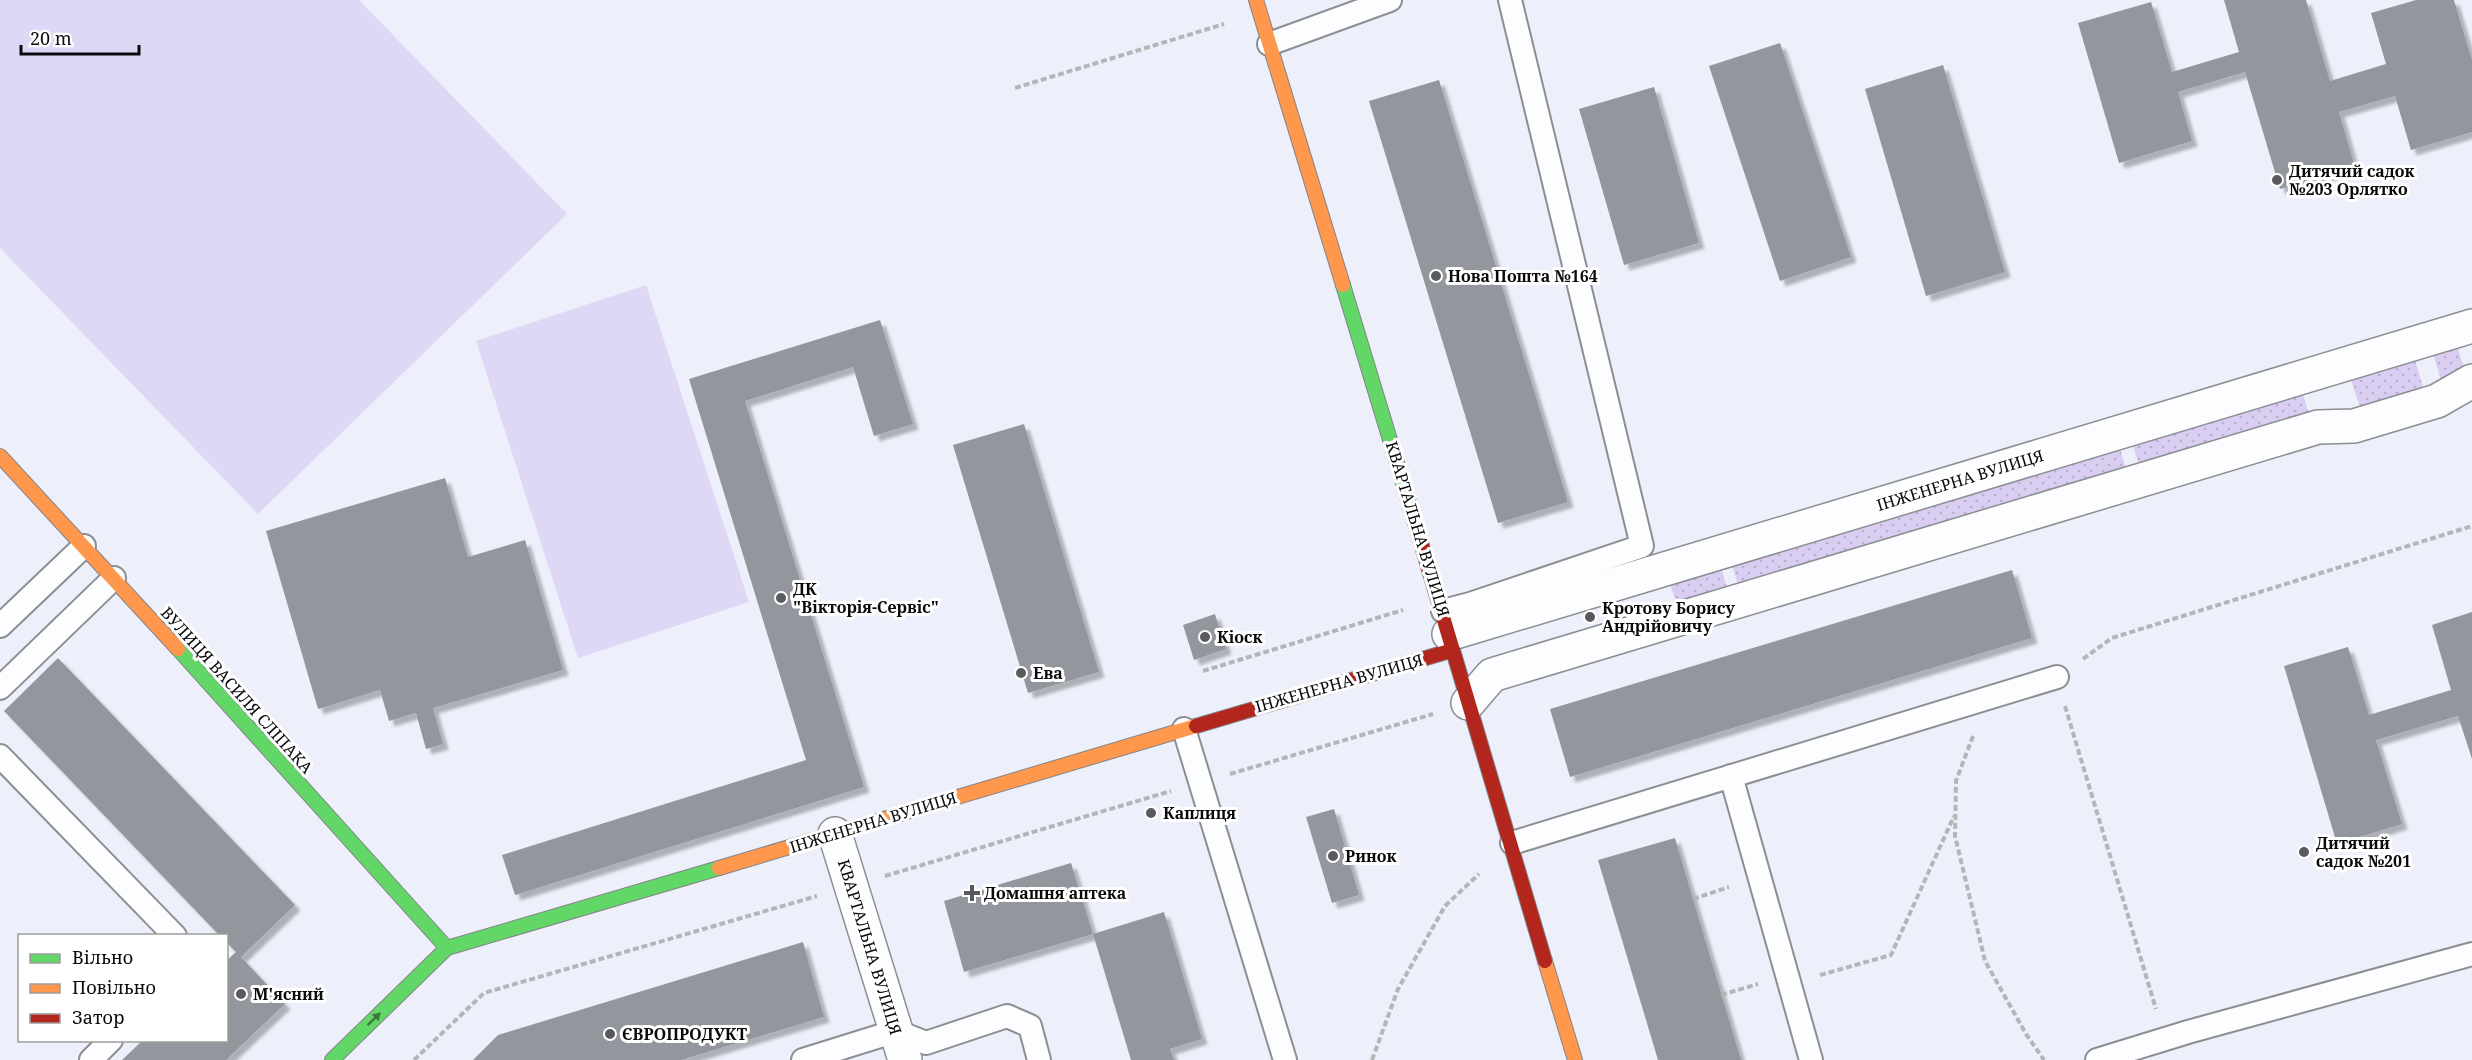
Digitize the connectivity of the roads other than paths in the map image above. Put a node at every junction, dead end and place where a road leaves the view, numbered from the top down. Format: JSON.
{"nodes":[{"id":1,"x":1390,"y":0,"type":"edge"},
{"id":2,"x":1510,"y":0,"type":"edge"},
{"id":3,"x":1258,"y":6,"type":"edge"},
{"id":4,"x":1269,"y":44,"type":"junction"},
{"id":5,"x":2472,"y":326,"type":"edge"},
{"id":6,"x":2472,"y":381,"type":"edge"},
{"id":7,"x":0,"y":456,"type":"edge"},
{"id":8,"x":84,"y":546,"type":"junction"},
{"id":9,"x":114,"y":578,"type":"junction"},
{"id":10,"x":1446,"y":623,"type":"junction"},
{"id":11,"x":0,"y":627,"type":"edge"},
{"id":12,"x":2057,"y":677,"type":"road end"},
{"id":13,"x":0,"y":688,"type":"edge"},
{"id":14,"x":1468,"y":704,"type":"junction"},
{"id":15,"x":1184,"y":729,"type":"junction"},
{"id":16,"x":0,"y":756,"type":"edge"},
{"id":17,"x":1731,"y":776,"type":"junction"},
{"id":18,"x":835,"y":834,"type":"junction"},
{"id":19,"x":1512,"y":843,"type":"junction"},
{"id":20,"x":173,"y":934,"type":"edge"},
{"id":21,"x":447,"y":948,"type":"junction"},
{"id":22,"x":2472,"y":954,"type":"edge"},
{"id":23,"x":110,"y":1042,"type":"edge"},
{"id":24,"x":901,"y":1046,"type":"edge"},
{"id":25,"x":91,"y":1060,"type":"edge"},
{"id":26,"x":332,"y":1060,"type":"edge"},
{"id":27,"x":803,"y":1060,"type":"edge"},
{"id":28,"x":1039,"y":1060,"type":"edge"},
{"id":29,"x":1285,"y":1060,"type":"edge"},
{"id":30,"x":1575,"y":1060,"type":"edge"},
{"id":31,"x":1811,"y":1060,"type":"edge"},
{"id":32,"x":2097,"y":1060,"type":"edge"}],
"edges":[{"from":1,"to":4,"type":"lane"},
{"from":2,"to":10,"type":"lane","name":"ІНЖЕНЕРНА ВУЛИЦЯ"},
{"from":3,"to":4,"type":"street","name":"КВАРТАЛЬНА ВУЛИЦЯ"},
{"from":4,"to":10,"type":"street","name":"КВАРТАЛЬНА ВУЛИЦЯ"},
{"from":5,"to":10,"type":"street","name":"ІНЖЕНЕРНА ВУЛИЦЯ"},
{"from":6,"to":14,"type":"street"},
{"from":7,"to":8,"type":"street","name":"ВУЛИЦЯ ВАСИЛЯ СЛІПАКА"},
{"from":8,"to":9,"type":"street","name":"ВУЛИЦЯ ВАСИЛЯ СЛІПАКА"},
{"from":8,"to":11,"type":"lane"},
{"from":9,"to":13,"type":"lane"},
{"from":9,"to":21,"type":"street","name":"ВУЛИЦЯ ВАСИЛЯ СЛІПАКА"},
{"from":10,"to":14,"type":"street","name":"КВАРТАЛЬНА ВУЛИЦЯ"},
{"from":10,"to":15,"type":"street","name":"ІНЖЕНЕРНА ВУЛИЦЯ"},
{"from":12,"to":17,"type":"lane"},
{"from":14,"to":19,"type":"street","name":"КВАРТАЛЬНА ВУЛИЦЯ"},
{"from":15,"to":18,"type":"street","name":"ІНЖЕНЕРНА ВУЛИЦЯ"},
{"from":15,"to":29,"type":"lane"},
{"from":16,"to":20,"type":"lane"},
{"from":17,"to":19,"type":"lane"},
{"from":17,"to":31,"type":"lane"},
{"from":18,"to":21,"type":"street","name":"ІНЖЕНЕРНА ВУЛИЦЯ"},
{"from":18,"to":24,"type":"street","name":"КВАРТАЛЬНА ВУЛИЦЯ"},
{"from":19,"to":30,"type":"street","name":"КВАРТАЛЬНА ВУЛИЦЯ"},
{"from":26,"to":21,"type":"street","name":"ІНЖЕНЕРНА ВУЛИЦЯ","one_way":true},
{"from":22,"to":32,"type":"lane"},
{"from":23,"to":25,"type":"lane"},
{"from":24,"to":27,"type":"lane"},
{"from":24,"to":28,"type":"lane"}]}
